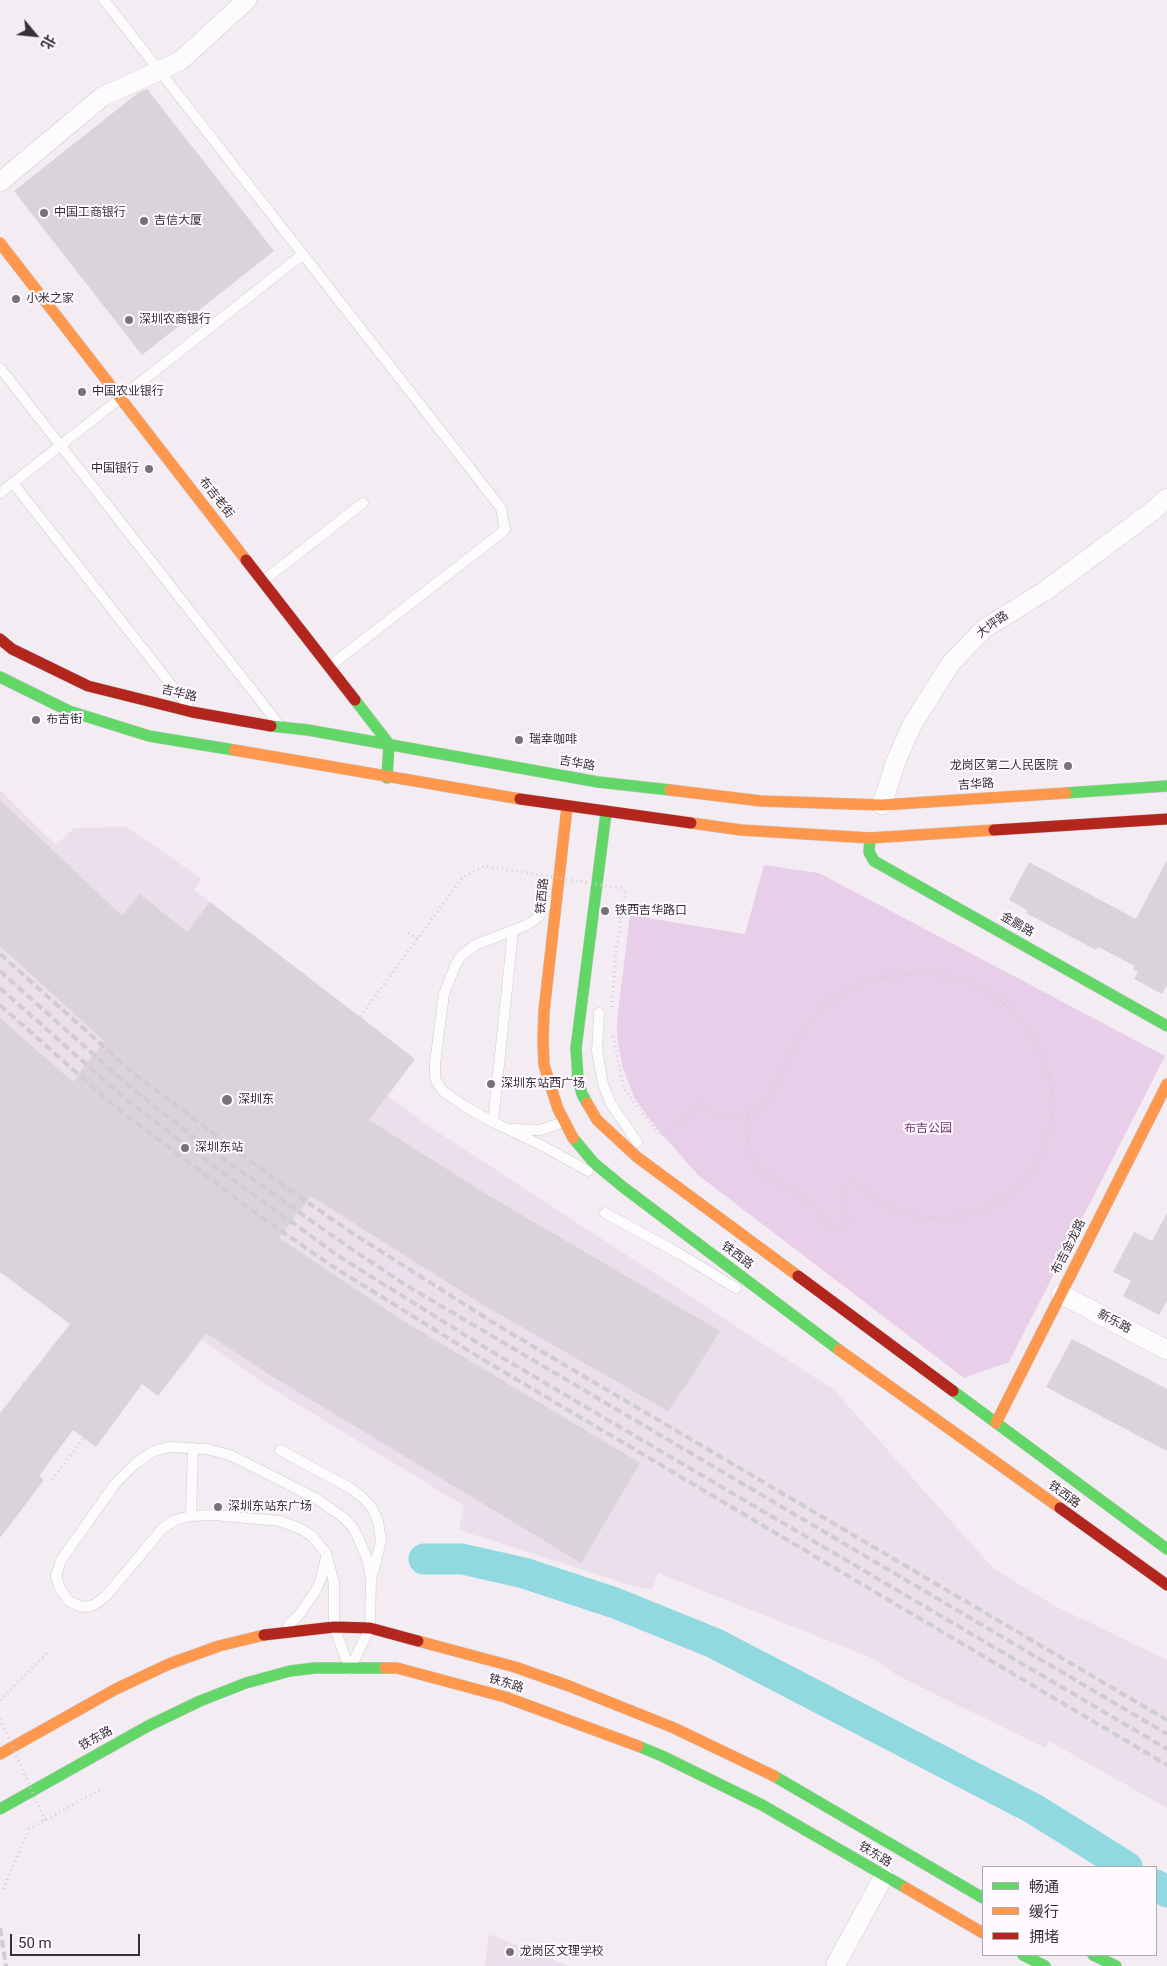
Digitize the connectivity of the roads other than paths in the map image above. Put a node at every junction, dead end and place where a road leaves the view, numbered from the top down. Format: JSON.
{"nodes":[{"id":1,"x":104,"y":0,"type":"edge"},
{"id":2,"x":248,"y":0,"type":"edge"},
{"id":3,"x":160,"y":71,"type":"junction"},
{"id":4,"x":0,"y":182,"type":"edge"},
{"id":5,"x":0,"y":243,"type":"edge"},
{"id":6,"x":303,"y":254,"type":"junction"},
{"id":7,"x":0,"y":368,"type":"edge"},
{"id":8,"x":120,"y":398,"type":"junction"},
{"id":9,"x":60,"y":445,"type":"junction"},
{"id":10,"x":13,"y":483,"type":"junction"},
{"id":11,"x":0,"y":493,"type":"edge"},
{"id":12,"x":1167,"y":498,"type":"edge"},
{"id":13,"x":364,"y":503,"type":"dead end"},
{"id":14,"x":262,"y":581,"type":"junction"},
{"id":15,"x":0,"y":639,"type":"edge"},
{"id":16,"x":329,"y":667,"type":"junction"},
{"id":17,"x":0,"y":677,"type":"edge"},
{"id":18,"x":192,"y":712,"type":"junction"},
{"id":19,"x":281,"y":728,"type":"junction"},
{"id":20,"x":389,"y":744,"type":"junction"},
{"id":21,"x":387,"y":778,"type":"junction"},
{"id":22,"x":1167,"y":786,"type":"edge"},
{"id":23,"x":882,"y":805,"type":"junction"},
{"id":24,"x":567,"y":807,"type":"junction"},
{"id":25,"x":606,"y":813,"type":"junction"},
{"id":26,"x":1167,"y":819,"type":"edge"},
{"id":27,"x":870,"y":838,"type":"junction"},
{"id":28,"x":558,"y":884,"type":"junction"},
{"id":29,"x":513,"y":931,"type":"junction"},
{"id":30,"x":599,"y":1013,"type":"dead end"},
{"id":31,"x":1167,"y":1026,"type":"edge"},
{"id":32,"x":1167,"y":1084,"type":"edge"},
{"id":33,"x":577,"y":1115,"type":"junction"},
{"id":34,"x":493,"y":1122,"type":"junction"},
{"id":35,"x":664,"y":1177,"type":"junction"},
{"id":36,"x":647,"y":1206,"type":"junction"},
{"id":37,"x":605,"y":1213,"type":"dead end"},
{"id":38,"x":1061,"y":1294,"type":"junction"},
{"id":39,"x":1167,"y":1350,"type":"edge"},
{"id":40,"x":843,"y":1354,"type":"junction"},
{"id":41,"x":996,"y":1423,"type":"junction"},
{"id":42,"x":193,"y":1448,"type":"junction"},
{"id":43,"x":280,"y":1450,"type":"dead end"},
{"id":44,"x":191,"y":1516,"type":"junction"},
{"id":45,"x":1138,"y":1537,"type":"junction"},
{"id":46,"x":1167,"y":1549,"type":"edge"},
{"id":47,"x":326,"y":1553,"type":"junction"},
{"id":48,"x":1125,"y":1556,"type":"junction"},
{"id":49,"x":371,"y":1579,"type":"junction"},
{"id":50,"x":1167,"y":1585,"type":"edge"},
{"id":51,"x":334,"y":1627,"type":"junction"},
{"id":52,"x":370,"y":1628,"type":"junction"},
{"id":53,"x":274,"y":1633,"type":"junction"},
{"id":54,"x":350,"y":1668,"type":"junction"},
{"id":55,"x":0,"y":1754,"type":"edge"},
{"id":56,"x":0,"y":1809,"type":"edge"},
{"id":57,"x":884,"y":1876,"type":"junction"},
{"id":58,"x":982,"y":1897,"type":"edge"},
{"id":59,"x":982,"y":1933,"type":"edge"},
{"id":60,"x":1025,"y":1956,"type":"edge"},
{"id":61,"x":1095,"y":1956,"type":"edge"},
{"id":62,"x":837,"y":1966,"type":"edge"},
{"id":63,"x":1045,"y":1966,"type":"edge"},
{"id":64,"x":1116,"y":1966,"type":"edge"}],
"edges":[{"from":1,"to":3,"type":"lane"},
{"from":2,"to":3,"type":"street"},
{"from":3,"to":4,"type":"street"},
{"from":3,"to":6,"type":"lane"},
{"from":5,"to":8,"type":"main road","name":"布吉老街"},
{"from":6,"to":8,"type":"lane"},
{"from":6,"to":16,"type":"lane"},
{"from":7,"to":9,"type":"lane"},
{"from":8,"to":9,"type":"lane"},
{"from":8,"to":14,"type":"main road","name":"布吉老街"},
{"from":9,"to":10,"type":"lane"},
{"from":9,"to":19,"type":"lane"},
{"from":10,"to":11,"type":"lane"},
{"from":10,"to":18,"type":"lane"},
{"from":12,"to":23,"type":"street","name":"大坪路"},
{"from":13,"to":14,"type":"lane"},
{"from":14,"to":16,"type":"main road","name":"布吉老街"},
{"from":15,"to":18,"type":"main road","name":"吉华路"},
{"from":16,"to":20,"type":"main road","name":"布吉老街"},
{"from":17,"to":21,"type":"main road"},
{"from":18,"to":19,"type":"main road","name":"吉华路"},
{"from":19,"to":20,"type":"main road","name":"吉华路"},
{"from":20,"to":21,"type":"main road"},
{"from":20,"to":23,"type":"main road","name":"吉华路"},
{"from":21,"to":24,"type":"main road"},
{"from":22,"to":23,"type":"main road","name":"吉华路"},
{"from":24,"to":25,"type":"main road"},
{"from":24,"to":28,"type":"main road","name":"铁西路"},
{"from":25,"to":27,"type":"main road"},
{"from":25,"to":33,"type":"main road","name":"铁西路"},
{"from":26,"to":27,"type":"main road"},
{"from":27,"to":31,"type":"main road","name":"金鹏路"},
{"from":28,"to":29,"type":"lane"},
{"from":28,"to":33,"type":"main road","name":"铁西路"},
{"from":29,"to":34,"type":"lane"},
{"from":29,"to":34,"type":"lane"},
{"from":30,"to":35,"type":"lane"},
{"from":32,"to":38,"type":"main road","name":"布吉金龙路"},
{"from":33,"to":34,"type":"lane"},
{"from":33,"to":35,"type":"main road","name":"铁西路"},
{"from":33,"to":36,"type":"main road","name":"铁西路"},
{"from":34,"to":36,"type":"lane"},
{"from":35,"to":41,"type":"main road","name":"铁西路"},
{"from":36,"to":40,"type":"main road","name":"铁西路"},
{"from":37,"to":40,"type":"lane"},
{"from":38,"to":39,"type":"street","name":"新乐路"},
{"from":38,"to":41,"type":"main road","name":"布吉金龙路"},
{"from":40,"to":48,"type":"main road","name":"铁西路"},
{"from":41,"to":45,"type":"main road","name":"铁西路"},
{"from":42,"to":44,"type":"lane"},
{"from":42,"to":44,"type":"lane"},
{"from":42,"to":49,"type":"lane"},
{"from":43,"to":49,"type":"lane"},
{"from":44,"to":47,"type":"lane"},
{"from":45,"to":46,"type":"main road","name":"铁西路"},
{"from":45,"to":48,"type":"main road"},
{"from":47,"to":51,"type":"lane"},
{"from":47,"to":53,"type":"lane"},
{"from":48,"to":50,"type":"main road","name":"铁西路"},
{"from":49,"to":52,"type":"lane"},
{"from":51,"to":52,"type":"main road","name":"铁东路"},
{"from":51,"to":53,"type":"main road","name":"铁东路"},
{"from":51,"to":54,"type":"lane"},
{"from":52,"to":54,"type":"lane"},
{"from":52,"to":58,"type":"main road","name":"铁东路"},
{"from":53,"to":55,"type":"main road","name":"铁东路"},
{"from":54,"to":56,"type":"main road","name":"铁东路"},
{"from":54,"to":57,"type":"main road","name":"铁东路"},
{"from":57,"to":59,"type":"main road","name":"铁东路"},
{"from":57,"to":62,"type":"street"},
{"from":60,"to":63,"type":"main road"},
{"from":61,"to":64,"type":"main road"}]}
